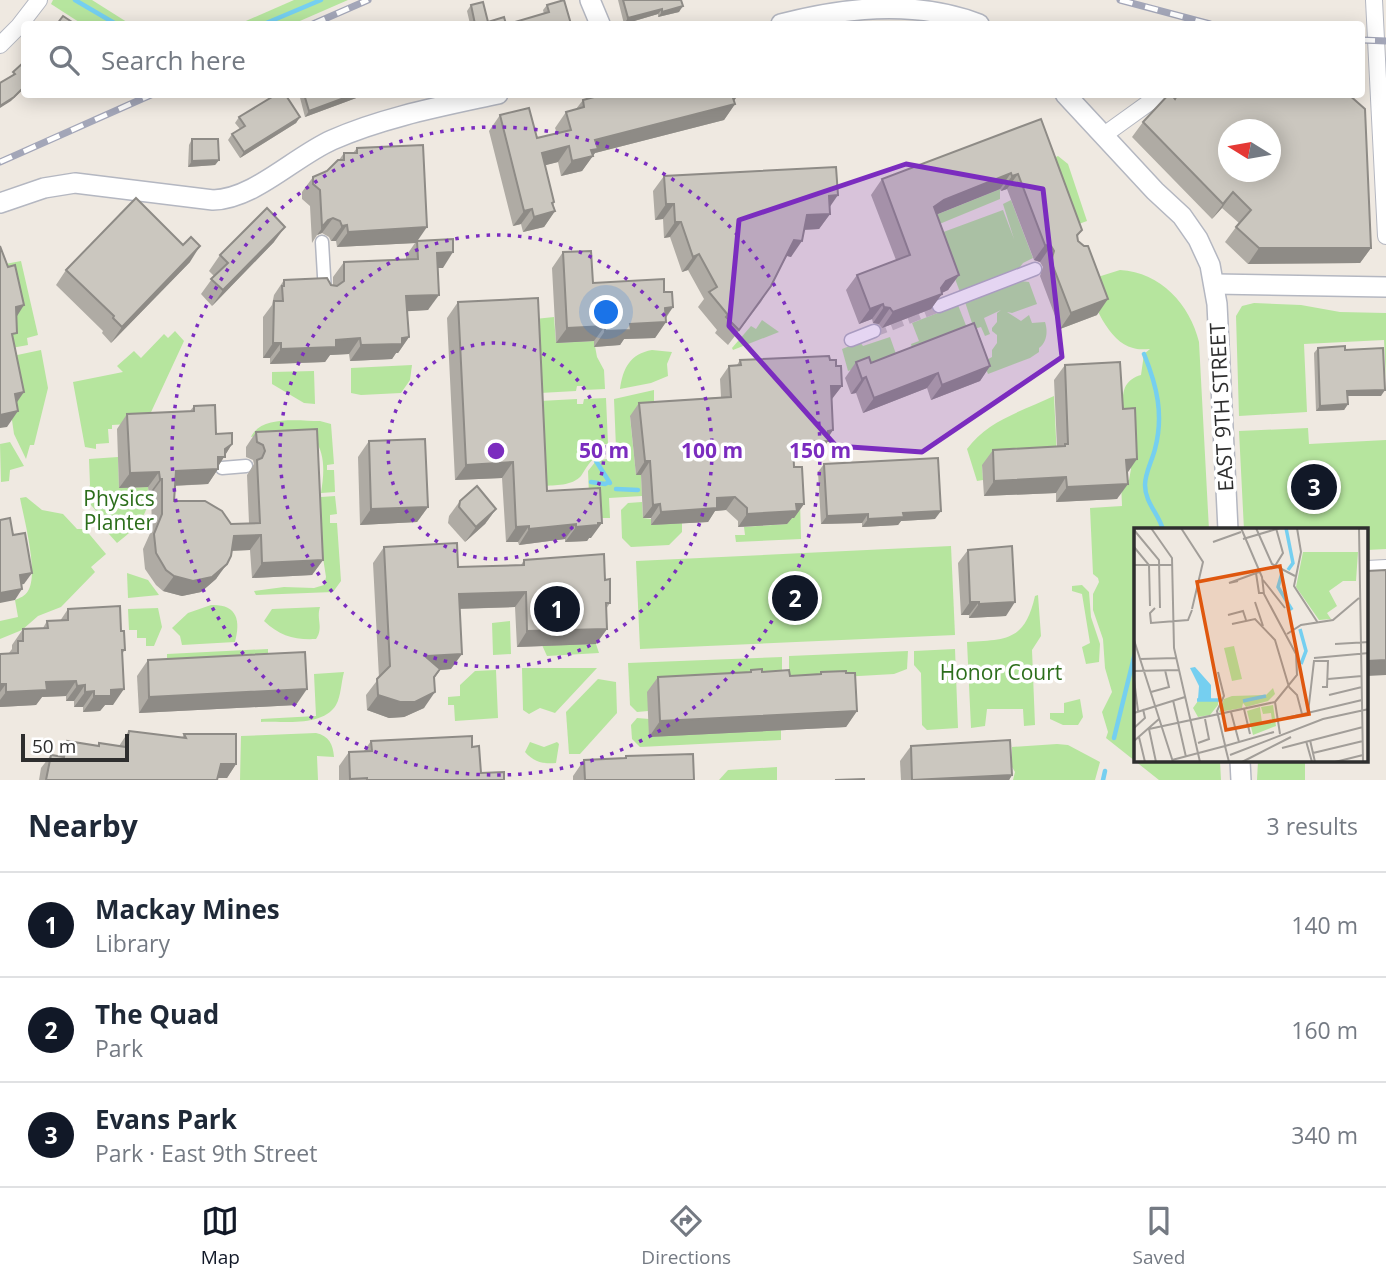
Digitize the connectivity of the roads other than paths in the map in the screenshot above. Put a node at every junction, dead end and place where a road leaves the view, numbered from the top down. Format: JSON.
{"nodes":[{"id":1,"x":39,"y":0,"type":"edge"},
{"id":2,"x":590,"y":0,"type":"edge"},
{"id":3,"x":1374,"y":0,"type":"edge"},
{"id":4,"x":23,"y":21,"type":"edge"},
{"id":5,"x":599,"y":21,"type":"edge"},
{"id":6,"x":795,"y":21,"type":"edge"},
{"id":7,"x":969,"y":21,"type":"edge"},
{"id":8,"x":21,"y":23,"type":"edge"},
{"id":9,"x":0,"y":45,"type":"edge"},
{"id":10,"x":1369,"y":63,"type":"edge"},
{"id":11,"x":482,"y":98,"type":"edge"},
{"id":12,"x":1069,"y":98,"type":"edge"},
{"id":13,"x":1155,"y":98,"type":"edge"},
{"id":14,"x":1104,"y":135,"type":"junction"},
{"id":15,"x":0,"y":203,"type":"edge"},
{"id":16,"x":1386,"y":236,"type":"edge"},
{"id":17,"x":322,"y":242,"type":"edge"},
{"id":18,"x":1035,"y":269,"type":"dead end"},
{"id":19,"x":1215,"y":284,"type":"junction"},
{"id":20,"x":1386,"y":287,"type":"edge"},
{"id":21,"x":325,"y":293,"type":"edge"},
{"id":22,"x":939,"y":306,"type":"tunnel mouth"},
{"id":23,"x":874,"y":331,"type":"tunnel mouth"},
{"id":24,"x":851,"y":340,"type":"dead end"},
{"id":25,"x":246,"y":466,"type":"dead end"},
{"id":26,"x":222,"y":468,"type":"edge"},
{"id":27,"x":1228,"y":528,"type":"edge"},
{"id":28,"x":1386,"y":568,"type":"edge"},
{"id":29,"x":1368,"y":569,"type":"edge"},
{"id":30,"x":1240,"y":762,"type":"edge"},
{"id":31,"x":1241,"y":780,"type":"edge"}],
"edges":[{"from":1,"to":4,"type":"street"},
{"from":2,"to":5,"type":"street"},
{"from":3,"to":10,"type":"street"},
{"from":6,"to":7,"type":"street"},
{"from":8,"to":9,"type":"street"},
{"from":10,"to":16,"type":"street"},
{"from":11,"to":15,"type":"street"},
{"from":12,"to":14,"type":"street","name":"EAST 9TH STREET"},
{"from":13,"to":14,"type":"street"},
{"from":14,"to":19,"type":"street","name":"EAST 9TH STREET"},
{"from":17,"to":21,"type":"street"},
{"from":18,"to":22,"type":"street"},
{"from":19,"to":20,"type":"street"},
{"from":19,"to":27,"type":"street","name":"EAST 9TH STREET"},
{"from":23,"to":24,"type":"street"},
{"from":25,"to":26,"type":"street"},
{"from":28,"to":29,"type":"street"},
{"from":30,"to":31,"type":"street"}]}
